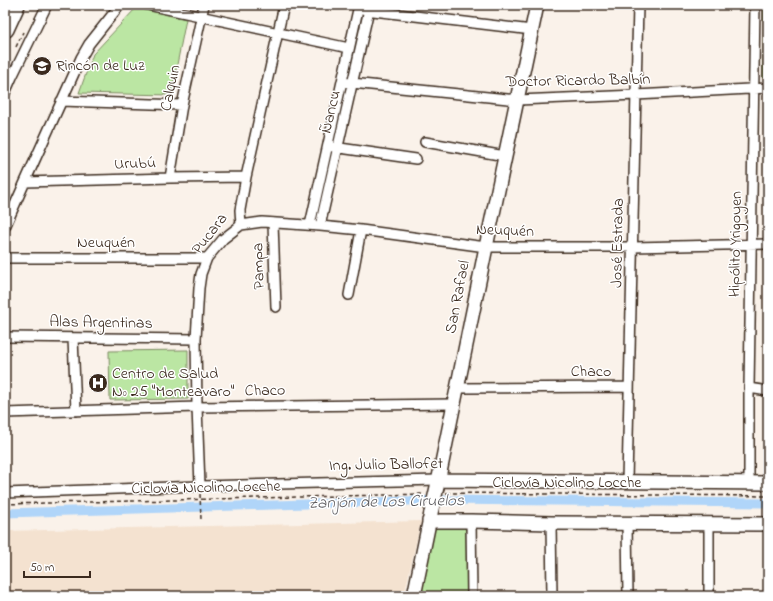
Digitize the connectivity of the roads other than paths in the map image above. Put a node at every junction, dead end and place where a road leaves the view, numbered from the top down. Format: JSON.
{"nodes":[{"id":1,"x":16,"y":5,"type":"edge"},
{"id":2,"x":47,"y":5,"type":"edge"},
{"id":3,"x":120,"y":5,"type":"edge"},
{"id":4,"x":148,"y":5,"type":"edge"},
{"id":5,"x":204,"y":5,"type":"edge"},
{"id":6,"x":284,"y":5,"type":"edge"},
{"id":7,"x":537,"y":5,"type":"edge"},
{"id":8,"x":638,"y":5,"type":"edge"},
{"id":9,"x":755,"y":5,"type":"edge"},
{"id":10,"x":358,"y":7,"type":"edge"},
{"id":11,"x":370,"y":8,"type":"edge"},
{"id":12,"x":201,"y":16,"type":"junction"},
{"id":13,"x":5,"y":29,"type":"edge"},
{"id":14,"x":532,"y":30,"type":"junction"},
{"id":15,"x":279,"y":32,"type":"junction"},
{"id":16,"x":349,"y":48,"type":"junction"},
{"id":17,"x":342,"y":82,"type":"junction"},
{"id":18,"x":353,"y":82,"type":"junction"},
{"id":19,"x":768,"y":88,"type":"edge"},
{"id":20,"x":754,"y":89,"type":"junction"},
{"id":21,"x":5,"y":94,"type":"edge"},
{"id":22,"x":636,"y":95,"type":"junction"},
{"id":23,"x":518,"y":100,"type":"junction"},
{"id":24,"x":61,"y":101,"type":"junction"},
{"id":25,"x":182,"y":105,"type":"junction"},
{"id":26,"x":425,"y":142,"type":"dead end"},
{"id":27,"x":328,"y":146,"type":"junction"},
{"id":28,"x":338,"y":148,"type":"junction"},
{"id":29,"x":505,"y":156,"type":"junction"},
{"id":30,"x":416,"y":160,"type":"dead end"},
{"id":31,"x":246,"y":177,"type":"junction"},
{"id":32,"x":170,"y":178,"type":"junction"},
{"id":33,"x":24,"y":182,"type":"junction"},
{"id":34,"x":272,"y":223,"type":"junction"},
{"id":35,"x":241,"y":225,"type":"junction"},
{"id":36,"x":310,"y":225,"type":"junction"},
{"id":37,"x":320,"y":226,"type":"junction"},
{"id":38,"x":5,"y":227,"type":"edge"},
{"id":39,"x":361,"y":230,"type":"junction"},
{"id":40,"x":768,"y":244,"type":"edge"},
{"id":41,"x":751,"y":245,"type":"junction"},
{"id":42,"x":486,"y":247,"type":"junction"},
{"id":43,"x":633,"y":247,"type":"junction"},
{"id":44,"x":5,"y":258,"type":"edge"},
{"id":45,"x":207,"y":258,"type":"junction"},
{"id":46,"x":349,"y":295,"type":"dead end"},
{"id":47,"x":276,"y":307,"type":"dead end"},
{"id":48,"x":5,"y":337,"type":"edge"},
{"id":49,"x":73,"y":338,"type":"junction"},
{"id":50,"x":196,"y":339,"type":"junction"},
{"id":51,"x":628,"y":387,"type":"junction"},
{"id":52,"x":457,"y":388,"type":"junction"},
{"id":53,"x":749,"y":388,"type":"junction"},
{"id":54,"x":768,"y":391,"type":"edge"},
{"id":55,"x":454,"y":404,"type":"junction"},
{"id":56,"x":197,"y":407,"type":"junction"},
{"id":57,"x":76,"y":411,"type":"junction"},
{"id":58,"x":5,"y":413,"type":"edge"},
{"id":59,"x":627,"y":481,"type":"junction"},
{"id":60,"x":749,"y":483,"type":"junction"},
{"id":61,"x":768,"y":483,"type":"edge"},
{"id":62,"x":200,"y":486,"type":"junction"},
{"id":63,"x":436,"y":489,"type":"junction"},
{"id":64,"x":5,"y":493,"type":"edge"},
{"id":65,"x":430,"y":517,"type":"junction"},
{"id":66,"x":471,"y":521,"type":"junction"},
{"id":67,"x":551,"y":523,"type":"junction"},
{"id":68,"x":628,"y":523,"type":"junction"},
{"id":69,"x":709,"y":524,"type":"junction"},
{"id":70,"x":768,"y":524,"type":"edge"},
{"id":71,"x":414,"y":596,"type":"edge"},
{"id":72,"x":472,"y":596,"type":"edge"},
{"id":73,"x":552,"y":596,"type":"edge"},
{"id":74,"x":628,"y":596,"type":"edge"},
{"id":75,"x":709,"y":596,"type":"edge"}],
"edges":[{"from":1,"to":13,"type":"highway"},
{"from":2,"to":21,"type":"street"},
{"from":3,"to":24,"type":"street"},
{"from":4,"to":12,"type":"street"},
{"from":5,"to":12,"type":"street","name":"Calquin"},
{"from":6,"to":15,"type":"street","name":"Pucara"},
{"from":7,"to":14,"type":"street","name":"San Rafael"},
{"from":8,"to":22,"type":"street","name":"José Estrada"},
{"from":9,"to":20,"type":"street","name":"Hipólito Yrigoyen"},
{"from":10,"to":11,"type":"street"},
{"from":10,"to":16,"type":"street","name":"Ñancu"},
{"from":11,"to":14,"type":"street"},
{"from":11,"to":18,"type":"street","name":"Ñancu"},
{"from":12,"to":15,"type":"street"},
{"from":12,"to":25,"type":"street","name":"Calquin"},
{"from":14,"to":23,"type":"street","name":"San Rafael"},
{"from":15,"to":16,"type":"street"},
{"from":15,"to":31,"type":"street","name":"Pucara"},
{"from":16,"to":17,"type":"street","name":"Ñancu"},
{"from":17,"to":18,"type":"street","name":"Doctor Ricardo Balbín"},
{"from":17,"to":27,"type":"street","name":"Ñancu"},
{"from":18,"to":23,"type":"street","name":"Doctor Ricardo Balbín"},
{"from":18,"to":28,"type":"street","name":"Ñancu"},
{"from":19,"to":20,"type":"street","name":"Doctor Ricardo Balbín"},
{"from":20,"to":22,"type":"street","name":"Doctor Ricardo Balbín"},
{"from":20,"to":41,"type":"street","name":"Hipólito Yrigoyen"},
{"from":22,"to":23,"type":"street","name":"Doctor Ricardo Balbín"},
{"from":22,"to":43,"type":"street","name":"José Estrada"},
{"from":23,"to":29,"type":"street","name":"San Rafael"},
{"from":24,"to":25,"type":"street"},
{"from":24,"to":33,"type":"street"},
{"from":25,"to":32,"type":"street","name":"Calquin"},
{"from":26,"to":29,"type":"street"},
{"from":27,"to":28,"type":"street"},
{"from":27,"to":36,"type":"street","name":"Ñancu"},
{"from":28,"to":30,"type":"street"},
{"from":28,"to":37,"type":"street","name":"Ñancu"},
{"from":29,"to":42,"type":"street","name":"San Rafael"},
{"from":31,"to":32,"type":"street","name":"Urubú"},
{"from":31,"to":35,"type":"street","name":"Pucara"},
{"from":32,"to":33,"type":"street","name":"Urubú"},
{"from":33,"to":38,"type":"street"},
{"from":34,"to":35,"type":"street","name":"Neuquén"},
{"from":34,"to":36,"type":"street","name":"Neuquén"},
{"from":34,"to":47,"type":"street","name":"Pampa"},
{"from":35,"to":45,"type":"street","name":"Pucara"},
{"from":36,"to":37,"type":"street","name":"Neuquén"},
{"from":37,"to":39,"type":"street","name":"Neuquén"},
{"from":39,"to":42,"type":"street","name":"Neuquén"},
{"from":39,"to":46,"type":"street"},
{"from":40,"to":41,"type":"street","name":"Neuquén"},
{"from":41,"to":43,"type":"street","name":"Neuquén"},
{"from":41,"to":53,"type":"street","name":"Hipólito Yrigoyen"},
{"from":42,"to":43,"type":"street","name":"Neuquén"},
{"from":42,"to":52,"type":"street","name":"San Rafael"},
{"from":43,"to":51,"type":"street","name":"José Estrada"},
{"from":44,"to":45,"type":"street","name":"Neuquén"},
{"from":45,"to":50,"type":"street","name":"Pucara"},
{"from":48,"to":49,"type":"street","name":"Alas Argentinas"},
{"from":49,"to":50,"type":"street","name":"Alas Argentinas"},
{"from":49,"to":57,"type":"street"},
{"from":50,"to":56,"type":"street","name":"Pucara"},
{"from":51,"to":52,"type":"street","name":"Chaco"},
{"from":51,"to":59,"type":"street","name":"José Estrada"},
{"from":52,"to":55,"type":"street","name":"San Rafael"},
{"from":53,"to":54,"type":"street"},
{"from":53,"to":60,"type":"street","name":"Hipólito Yrigoyen"},
{"from":55,"to":56,"type":"street","name":"Chaco"},
{"from":55,"to":63,"type":"street","name":"San Rafael"},
{"from":56,"to":57,"type":"street","name":"Chaco"},
{"from":56,"to":62,"type":"street","name":"Pucara"},
{"from":57,"to":58,"type":"street","name":"Chaco"},
{"from":59,"to":60,"type":"street","name":"Ing. Julio Ballofet"},
{"from":59,"to":63,"type":"street","name":"Ing. Julio Ballofet"},
{"from":60,"to":61,"type":"street","name":"Ing. Julio Ballofet"},
{"from":62,"to":63,"type":"street","name":"Ing. Julio Ballofet"},
{"from":62,"to":64,"type":"street","name":"Ing. Julio Ballofet"},
{"from":63,"to":65,"type":"street","name":"San Rafael","bridge":true},
{"from":65,"to":66,"type":"street"},
{"from":65,"to":71,"type":"street","name":"San Rafael"},
{"from":66,"to":67,"type":"street"},
{"from":66,"to":72,"type":"street"},
{"from":67,"to":68,"type":"street"},
{"from":67,"to":73,"type":"street"},
{"from":68,"to":69,"type":"street"},
{"from":68,"to":74,"type":"street"},
{"from":69,"to":70,"type":"street"},
{"from":69,"to":75,"type":"street"}]}
